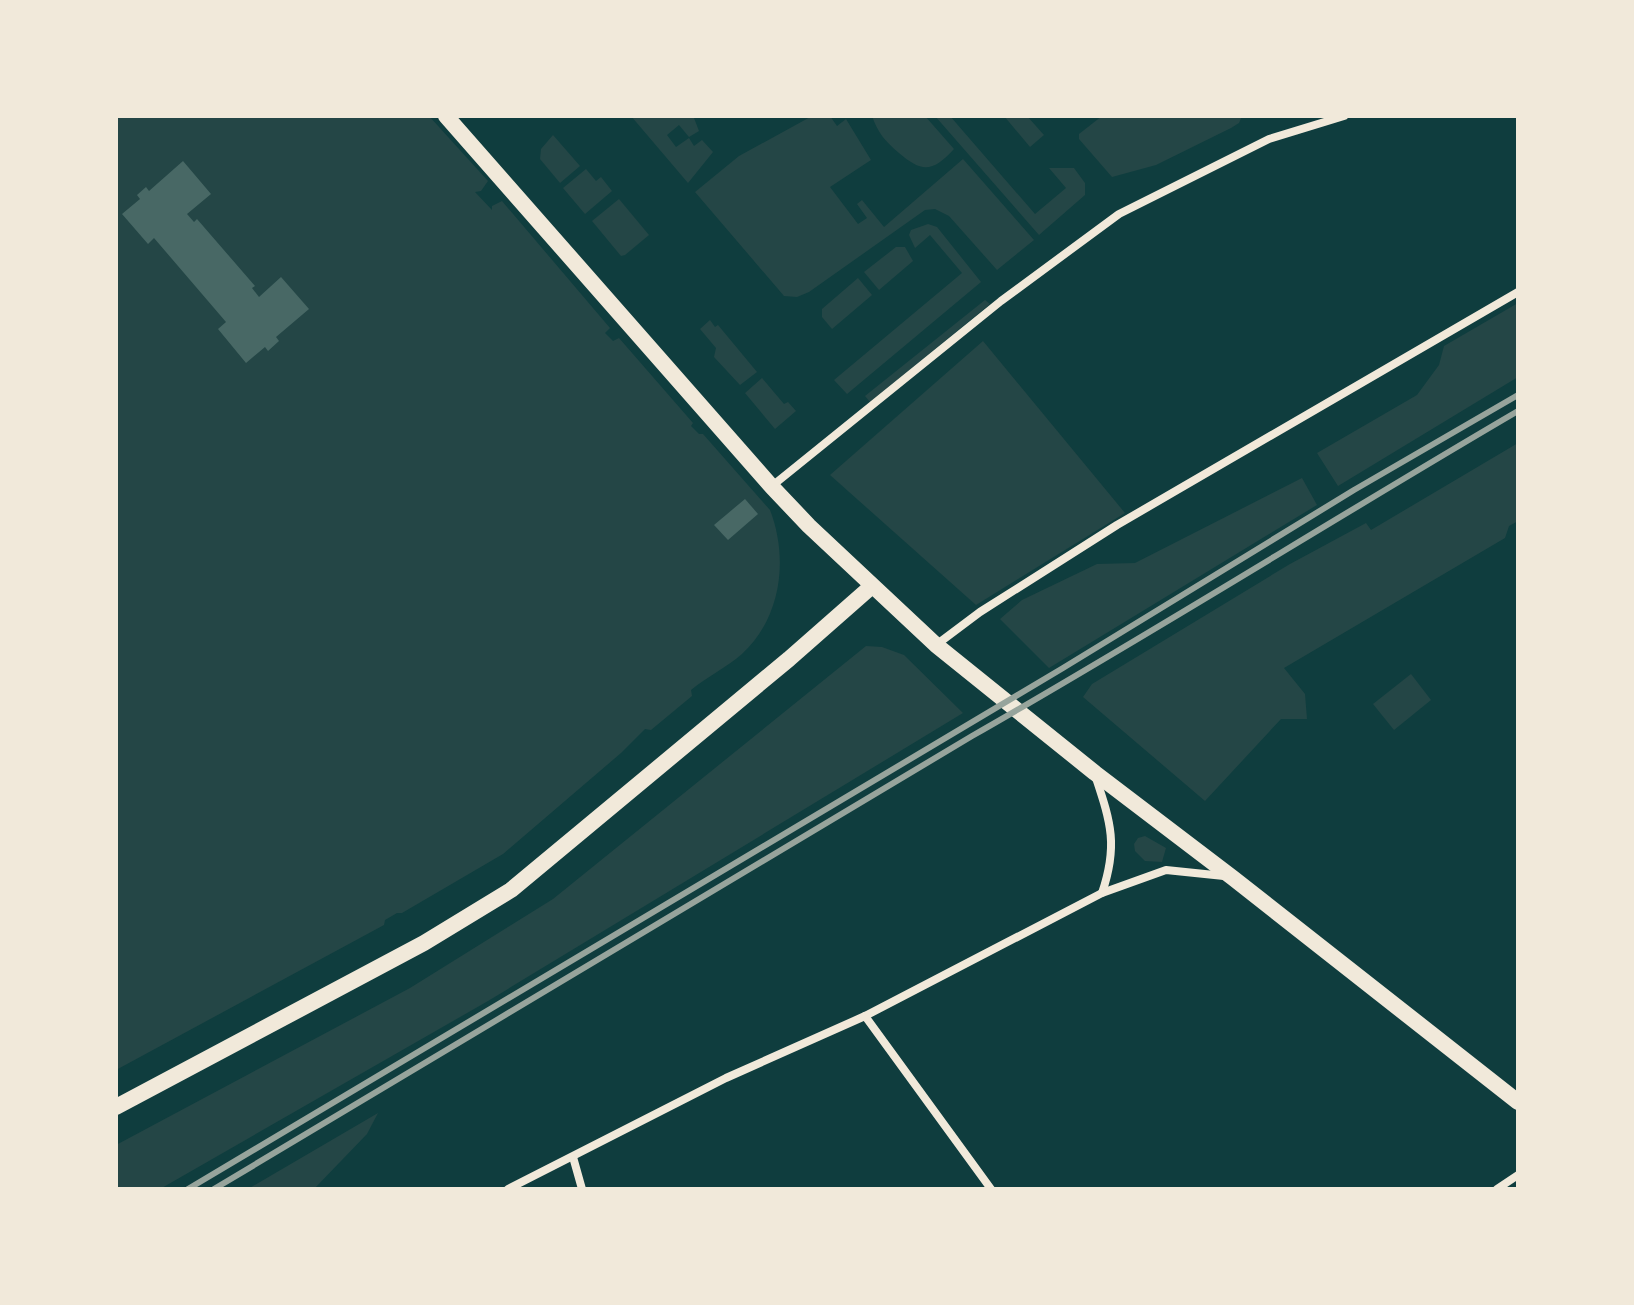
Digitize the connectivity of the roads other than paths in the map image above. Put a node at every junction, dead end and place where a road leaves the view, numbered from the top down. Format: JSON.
{"nodes":[{"id":1,"x":446,"y":116,"type":"edge"},
{"id":2,"x":1344,"y":116,"type":"edge"},
{"id":3,"x":1518,"y":292,"type":"edge"},
{"id":4,"x":772,"y":487,"type":"junction"},
{"id":5,"x":872,"y":586,"type":"junction"},
{"id":6,"x":936,"y":645,"type":"junction"},
{"id":7,"x":1095,"y":773,"type":"junction"},
{"id":8,"x":1233,"y":878,"type":"junction"},
{"id":9,"x":1102,"y":893,"type":"junction"},
{"id":10,"x":865,"y":1016,"type":"junction"},
{"id":11,"x":1518,"y":1102,"type":"edge"},
{"id":12,"x":116,"y":1107,"type":"edge"},
{"id":13,"x":573,"y":1157,"type":"junction"},
{"id":14,"x":1518,"y":1175,"type":"edge"},
{"id":15,"x":508,"y":1189,"type":"edge"},
{"id":16,"x":582,"y":1189,"type":"edge"},
{"id":17,"x":991,"y":1189,"type":"edge"},
{"id":18,"x":1497,"y":1189,"type":"edge"}],
"edges":[{"from":1,"to":4,"type":"main road"},
{"from":2,"to":4,"type":"street"},
{"from":3,"to":6,"type":"street"},
{"from":4,"to":5,"type":"main road"},
{"from":5,"to":6,"type":"main road"},
{"from":5,"to":12,"type":"main road"},
{"from":6,"to":7,"type":"main road"},
{"from":7,"to":8,"type":"main road"},
{"from":7,"to":9,"type":"street"},
{"from":8,"to":9,"type":"street"},
{"from":8,"to":11,"type":"main road"},
{"from":9,"to":10,"type":"street"},
{"from":10,"to":13,"type":"street"},
{"from":10,"to":17,"type":"street"},
{"from":13,"to":15,"type":"street"},
{"from":13,"to":16,"type":"street"},
{"from":14,"to":18,"type":"street"}]}
